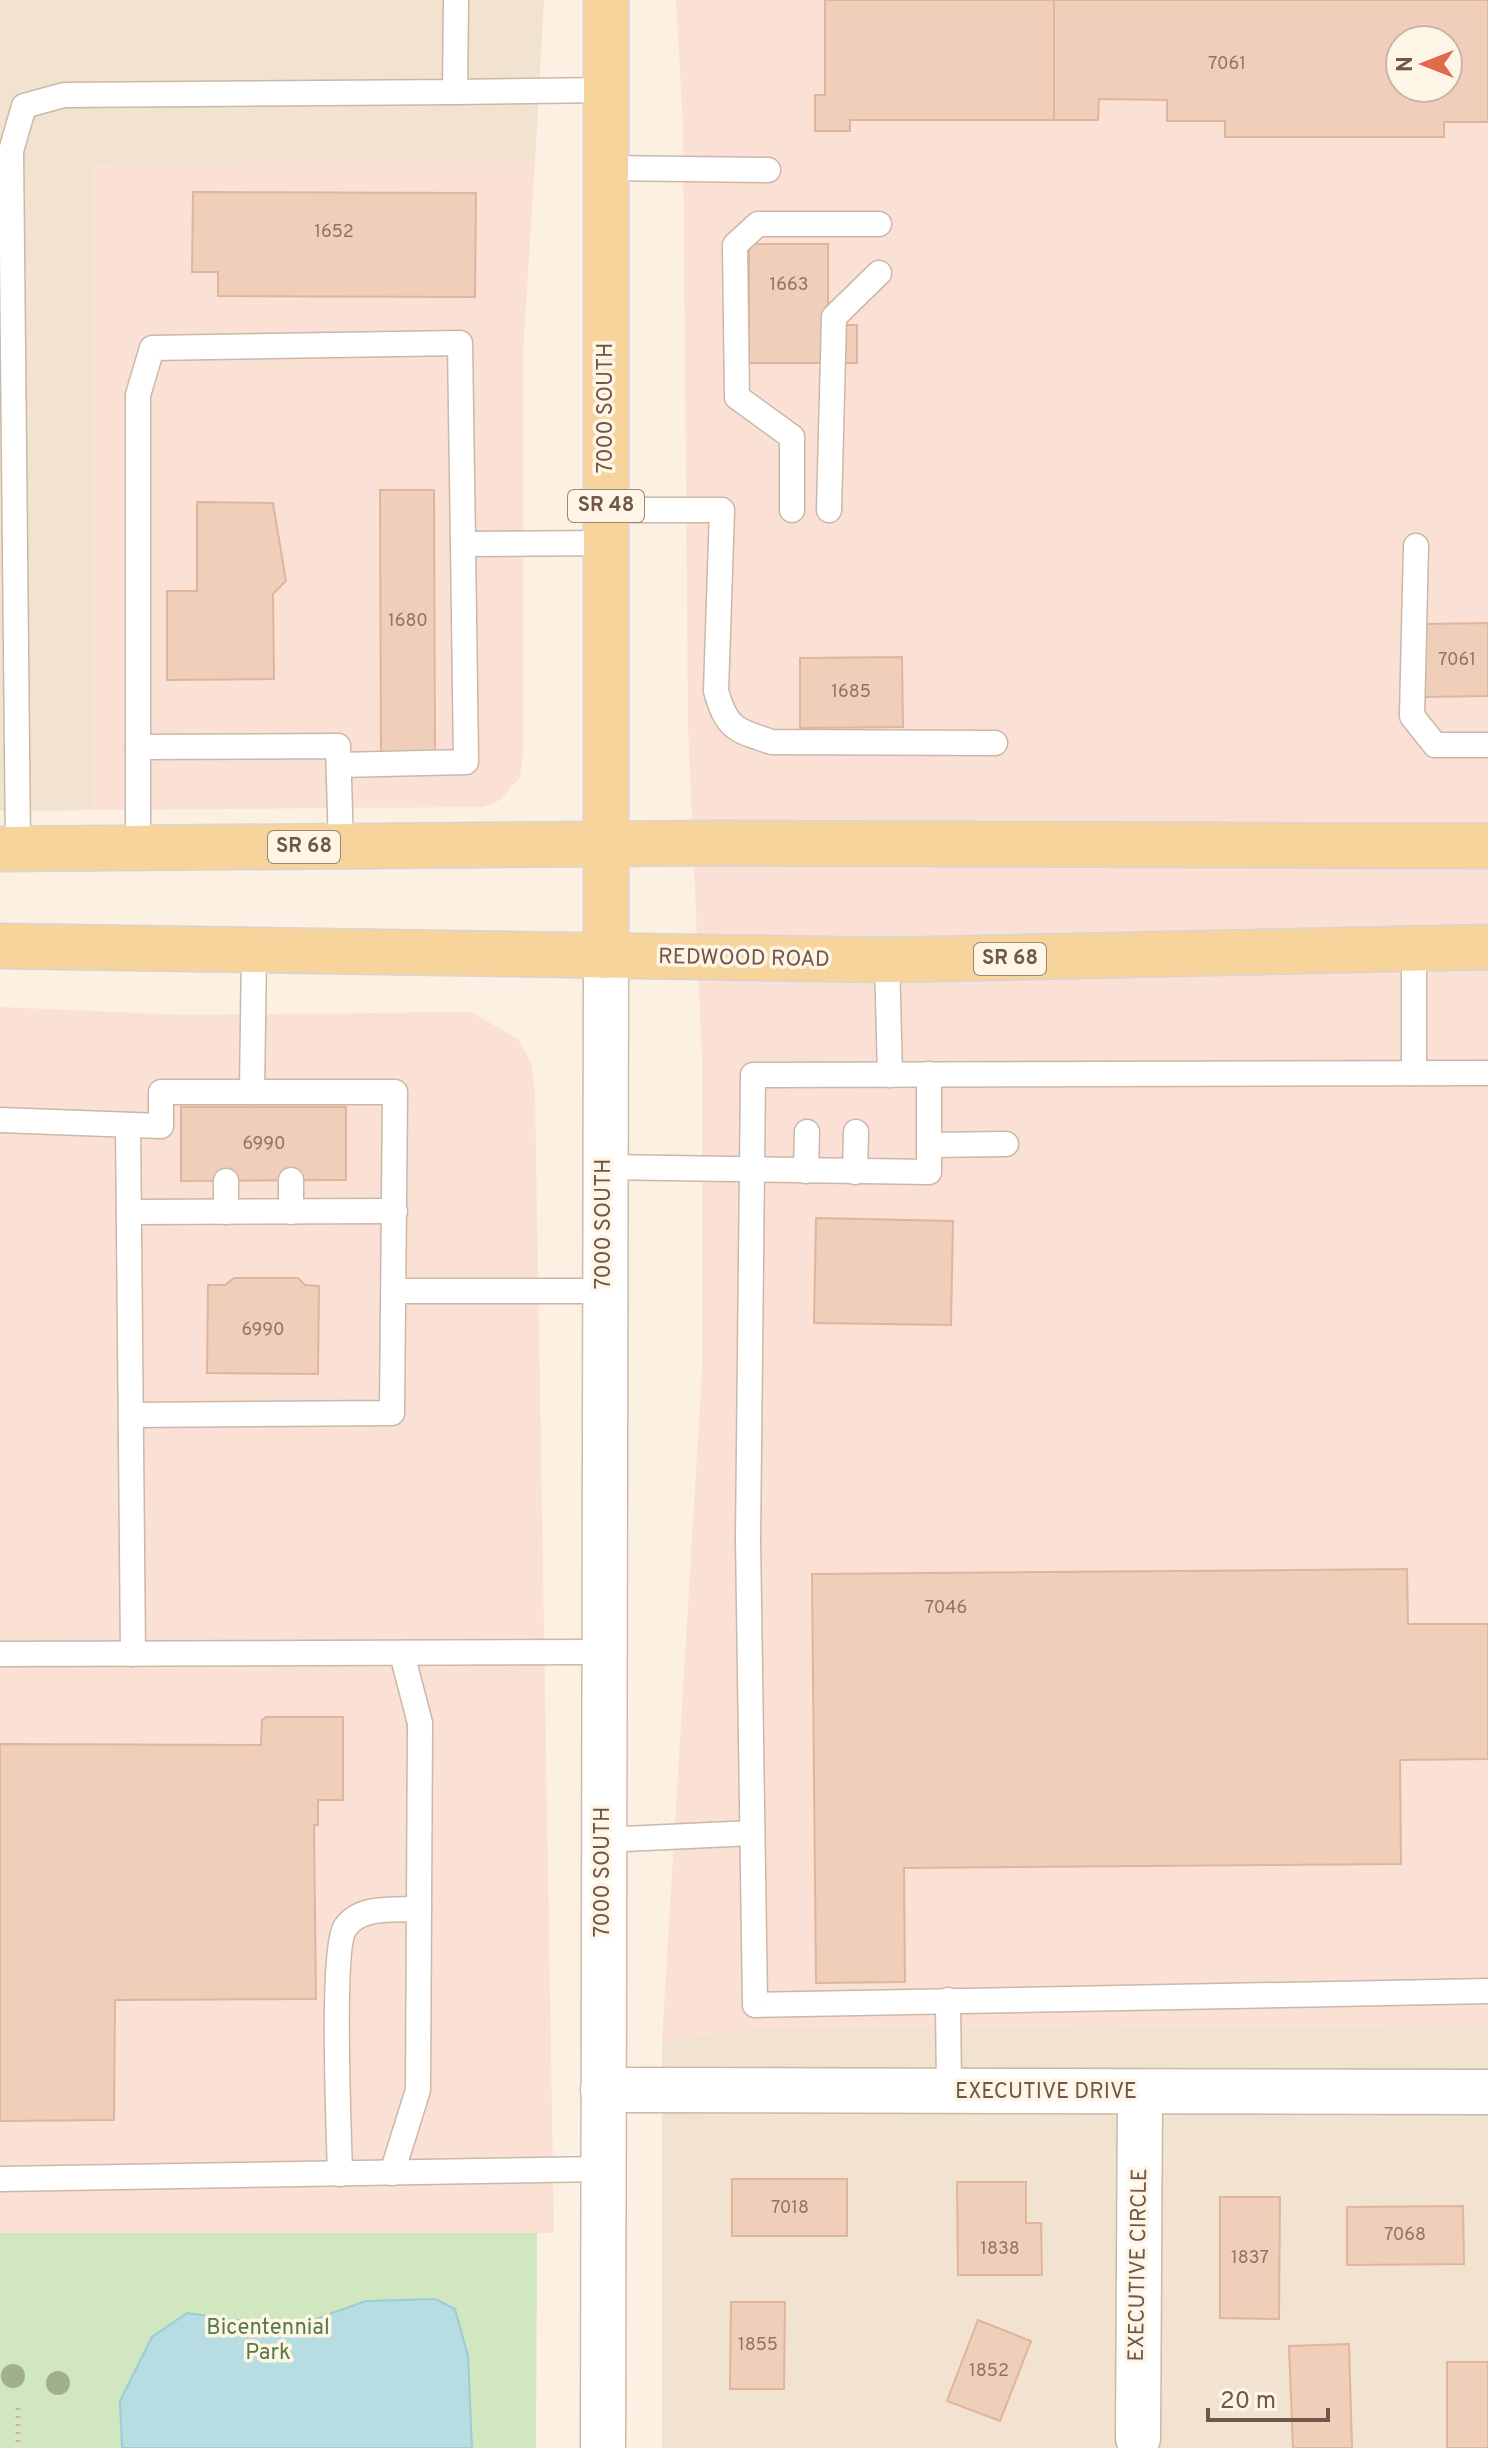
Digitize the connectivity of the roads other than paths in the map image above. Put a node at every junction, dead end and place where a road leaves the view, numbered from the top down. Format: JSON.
{"nodes":[{"id":1,"x":456,"y":0,"type":"edge"},
{"id":2,"x":606,"y":0,"type":"edge"},
{"id":3,"x":605,"y":90,"type":"junction"},
{"id":4,"x":455,"y":92,"type":"junction"},
{"id":5,"x":605,"y":168,"type":"junction"},
{"id":6,"x":768,"y":170,"type":"dead end"},
{"id":7,"x":879,"y":224,"type":"dead end"},
{"id":8,"x":879,"y":273,"type":"dead end"},
{"id":9,"x":792,"y":510,"type":"dead end"},
{"id":10,"x":829,"y":510,"type":"dead end"},
{"id":11,"x":606,"y":527,"type":"junction"},
{"id":12,"x":463,"y":544,"type":"junction"},
{"id":13,"x":1416,"y":546,"type":"dead end"},
{"id":14,"x":995,"y":743,"type":"dead end"},
{"id":15,"x":1488,"y":745,"type":"edge"},
{"id":16,"x":138,"y":747,"type":"junction"},
{"id":17,"x":339,"y":765,"type":"junction"},
{"id":18,"x":607,"y":845,"type":"junction"},
{"id":19,"x":1488,"y":846,"type":"edge"},
{"id":20,"x":341,"y":847,"type":"junction"},
{"id":21,"x":138,"y":848,"type":"junction"},
{"id":22,"x":9,"y":849,"type":"edge"},
{"id":23,"x":0,"y":946,"type":"edge"},
{"id":24,"x":1488,"y":947,"type":"edge"},
{"id":25,"x":1414,"y":949,"type":"junction"},
{"id":26,"x":254,"y":950,"type":"junction"},
{"id":27,"x":606,"y":956,"type":"junction"},
{"id":28,"x":887,"y":960,"type":"junction"},
{"id":29,"x":1414,"y":1073,"type":"junction"},
{"id":30,"x":1488,"y":1073,"type":"edge"},
{"id":31,"x":929,"y":1074,"type":"junction"},
{"id":32,"x":890,"y":1075,"type":"junction"},
{"id":33,"x":252,"y":1092,"type":"junction"},
{"id":34,"x":0,"y":1120,"type":"edge"},
{"id":35,"x":128,"y":1126,"type":"junction"},
{"id":36,"x":807,"y":1132,"type":"dead end"},
{"id":37,"x":856,"y":1132,"type":"dead end"},
{"id":38,"x":1006,"y":1144,"type":"dead end"},
{"id":39,"x":929,"y":1145,"type":"junction"},
{"id":40,"x":605,"y":1167,"type":"junction"},
{"id":41,"x":752,"y":1170,"type":"junction"},
{"id":42,"x":806,"y":1171,"type":"junction"},
{"id":43,"x":855,"y":1172,"type":"junction"},
{"id":44,"x":291,"y":1180,"type":"dead end"},
{"id":45,"x":226,"y":1181,"type":"dead end"},
{"id":46,"x":395,"y":1211,"type":"junction"},
{"id":47,"x":129,"y":1212,"type":"junction"},
{"id":48,"x":226,"y":1212,"type":"junction"},
{"id":49,"x":291,"y":1212,"type":"junction"},
{"id":50,"x":395,"y":1291,"type":"junction"},
{"id":51,"x":604,"y":1291,"type":"junction"},
{"id":52,"x":132,"y":1415,"type":"junction"},
{"id":53,"x":604,"y":1652,"type":"junction"},
{"id":54,"x":0,"y":1654,"type":"edge"},
{"id":55,"x":133,"y":1654,"type":"junction"},
{"id":56,"x":402,"y":1654,"type":"junction"},
{"id":57,"x":752,"y":1833,"type":"junction"},
{"id":58,"x":603,"y":1840,"type":"junction"},
{"id":59,"x":419,"y":1909,"type":"junction"},
{"id":60,"x":1488,"y":1991,"type":"edge"},
{"id":61,"x":948,"y":2000,"type":"junction"},
{"id":62,"x":603,"y":2090,"type":"junction"},
{"id":63,"x":949,"y":2091,"type":"junction"},
{"id":64,"x":1140,"y":2092,"type":"junction"},
{"id":65,"x":1488,"y":2092,"type":"edge"},
{"id":66,"x":603,"y":2169,"type":"junction"},
{"id":67,"x":392,"y":2173,"type":"junction"},
{"id":68,"x":340,"y":2174,"type":"junction"},
{"id":69,"x":0,"y":2179,"type":"edge"},
{"id":70,"x":1138,"y":2438,"type":"dead end"},
{"id":71,"x":603,"y":2448,"type":"edge"}],
"edges":[{"from":1,"to":4,"type":"lane"},
{"from":2,"to":3,"type":"main road","name":"7000 SOUTH","number":"SR 48"},
{"from":3,"to":4,"type":"lane"},
{"from":3,"to":5,"type":"main road","name":"7000 SOUTH","number":"SR 48"},
{"from":4,"to":22,"type":"lane"},
{"from":5,"to":6,"type":"lane"},
{"from":5,"to":11,"type":"main road","name":"7000 SOUTH","number":"SR 48"},
{"from":7,"to":9,"type":"lane"},
{"from":8,"to":10,"type":"lane"},
{"from":11,"to":12,"type":"lane"},
{"from":11,"to":14,"type":"lane"},
{"from":11,"to":18,"type":"main road","name":"7000 SOUTH","number":"SR 48"},
{"from":12,"to":16,"type":"lane"},
{"from":12,"to":17,"type":"lane"},
{"from":13,"to":15,"type":"lane"},
{"from":16,"to":17,"type":"lane"},
{"from":16,"to":21,"type":"lane"},
{"from":17,"to":20,"type":"lane"},
{"from":18,"to":19,"type":"main road","number":"SR 68"},
{"from":18,"to":20,"type":"main road","number":"SR 68"},
{"from":18,"to":27,"type":"main road","name":"7000 SOUTH","number":"SR 48"},
{"from":20,"to":21,"type":"main road","number":"SR 68"},
{"from":21,"to":22,"type":"main road","number":"SR 68"},
{"from":23,"to":26,"type":"main road","name":"REDWOOD ROAD","number":"SR 68"},
{"from":24,"to":25,"type":"main road","name":"REDWOOD ROAD","number":"SR 68"},
{"from":25,"to":28,"type":"main road","name":"REDWOOD ROAD","number":"SR 68"},
{"from":25,"to":29,"type":"lane"},
{"from":26,"to":27,"type":"main road","name":"REDWOOD ROAD","number":"SR 68"},
{"from":26,"to":33,"type":"lane"},
{"from":27,"to":28,"type":"main road","name":"REDWOOD ROAD","number":"SR 68"},
{"from":27,"to":40,"type":"main road","name":"7000 SOUTH"},
{"from":28,"to":32,"type":"lane"},
{"from":29,"to":30,"type":"lane"},
{"from":29,"to":31,"type":"lane"},
{"from":31,"to":32,"type":"lane"},
{"from":31,"to":39,"type":"lane"},
{"from":32,"to":41,"type":"lane"},
{"from":33,"to":35,"type":"lane"},
{"from":33,"to":46,"type":"lane"},
{"from":34,"to":35,"type":"lane"},
{"from":35,"to":47,"type":"lane"},
{"from":36,"to":42,"type":"lane"},
{"from":37,"to":43,"type":"lane"},
{"from":38,"to":39,"type":"lane"},
{"from":39,"to":43,"type":"lane"},
{"from":40,"to":41,"type":"lane"},
{"from":40,"to":51,"type":"main road","name":"7000 SOUTH"},
{"from":41,"to":42,"type":"lane"},
{"from":41,"to":57,"type":"lane"},
{"from":42,"to":43,"type":"lane"},
{"from":44,"to":49,"type":"lane"},
{"from":45,"to":48,"type":"lane"},
{"from":46,"to":49,"type":"lane"},
{"from":46,"to":50,"type":"lane"},
{"from":47,"to":48,"type":"lane"},
{"from":47,"to":52,"type":"lane"},
{"from":48,"to":49,"type":"lane"},
{"from":50,"to":51,"type":"lane"},
{"from":50,"to":52,"type":"lane"},
{"from":51,"to":53,"type":"main road","name":"7000 SOUTH"},
{"from":52,"to":55,"type":"lane"},
{"from":53,"to":56,"type":"lane"},
{"from":53,"to":58,"type":"main road","name":"7000 SOUTH"},
{"from":54,"to":55,"type":"lane"},
{"from":55,"to":56,"type":"lane"},
{"from":56,"to":59,"type":"lane"},
{"from":57,"to":58,"type":"lane"},
{"from":57,"to":61,"type":"lane"},
{"from":58,"to":62,"type":"main road","name":"7000 SOUTH"},
{"from":59,"to":67,"type":"lane"},
{"from":59,"to":68,"type":"lane"},
{"from":60,"to":61,"type":"lane"},
{"from":61,"to":63,"type":"lane"},
{"from":62,"to":63,"type":"main road","name":"EXECUTIVE DRIVE"},
{"from":62,"to":66,"type":"main road","name":"7000 SOUTH"},
{"from":63,"to":64,"type":"main road","name":"EXECUTIVE DRIVE"},
{"from":64,"to":65,"type":"main road","name":"EXECUTIVE DRIVE"},
{"from":64,"to":70,"type":"main road","name":"EXECUTIVE CIRCLE"},
{"from":66,"to":67,"type":"lane"},
{"from":66,"to":71,"type":"main road","name":"7000 SOUTH"},
{"from":67,"to":68,"type":"lane"},
{"from":68,"to":69,"type":"lane"}]}
